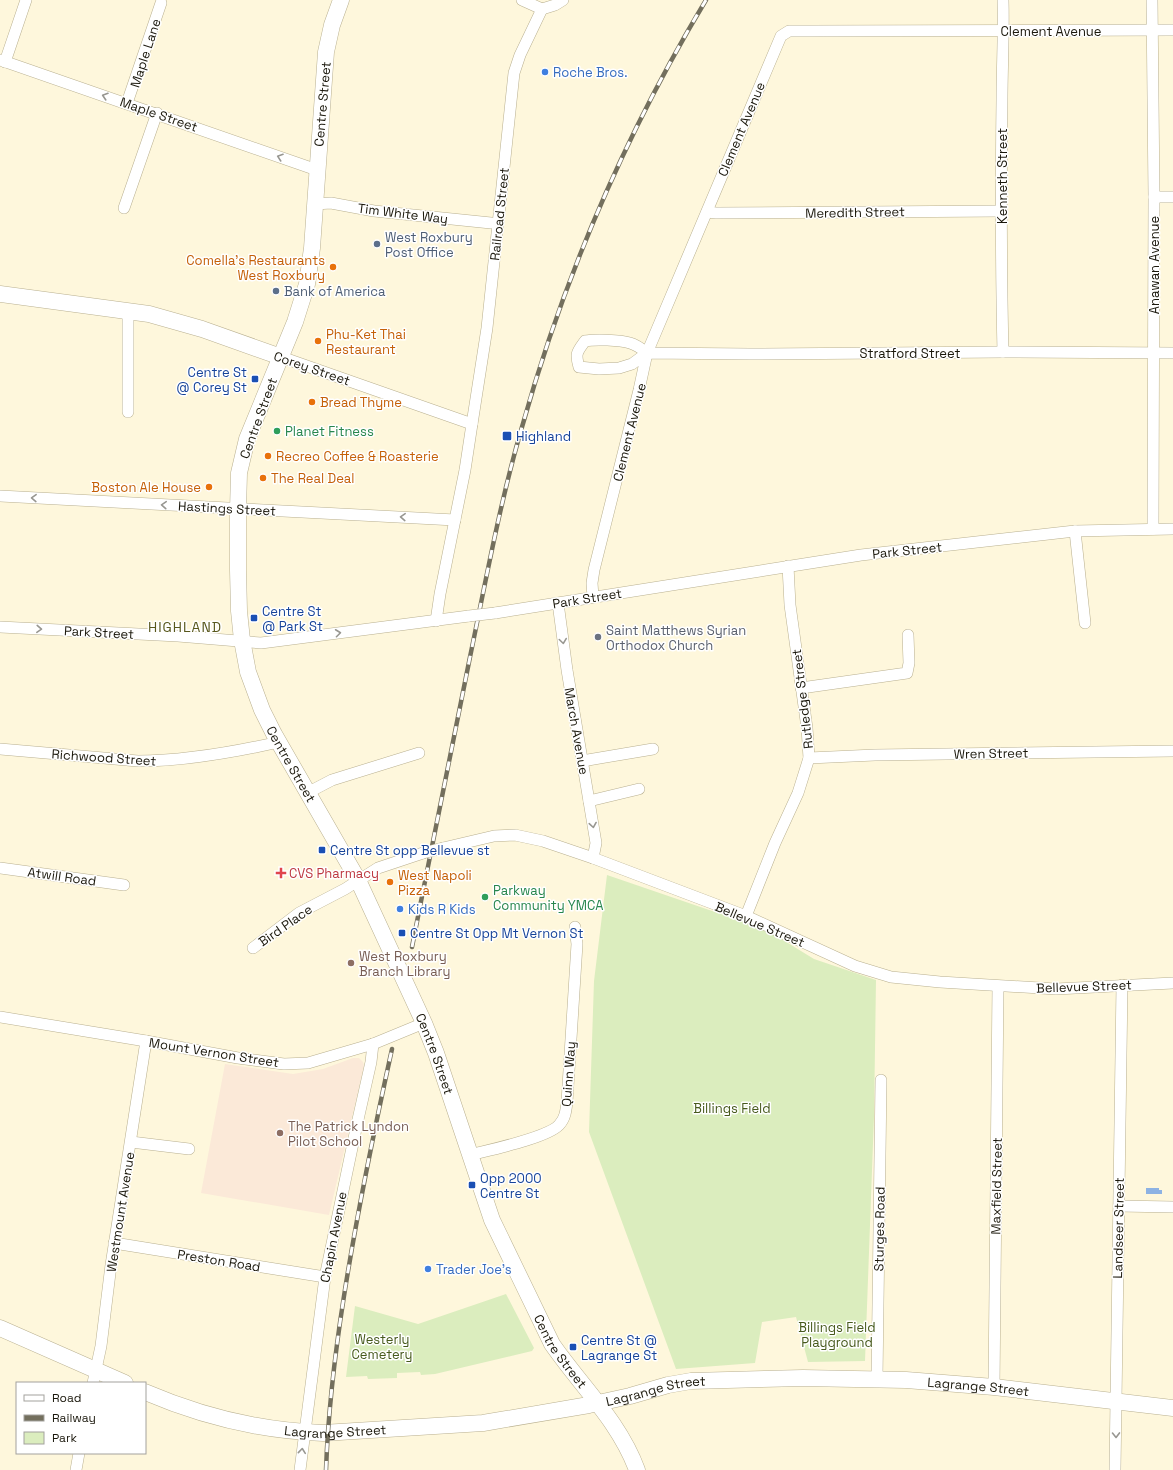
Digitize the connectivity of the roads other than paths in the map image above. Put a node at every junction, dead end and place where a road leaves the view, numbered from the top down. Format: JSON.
{"nodes":[{"id":1,"x":26,"y":0,"type":"edge"},
{"id":2,"x":341,"y":0,"type":"edge"},
{"id":3,"x":522,"y":0,"type":"edge"},
{"id":4,"x":563,"y":0,"type":"edge"},
{"id":5,"x":1003,"y":0,"type":"edge"},
{"id":6,"x":1152,"y":0,"type":"edge"},
{"id":7,"x":161,"y":3,"type":"dead end"},
{"id":8,"x":542,"y":8,"type":"junction"},
{"id":9,"x":1152,"y":30,"type":"junction"},
{"id":10,"x":1173,"y":30,"type":"edge"},
{"id":11,"x":1004,"y":31,"type":"junction"},
{"id":12,"x":3,"y":61,"type":"edge"},
{"id":13,"x":127,"y":103,"type":"junction"},
{"id":14,"x":157,"y":113,"type":"junction"},
{"id":15,"x":317,"y":170,"type":"junction"},
{"id":16,"x":1154,"y":197,"type":"junction"},
{"id":17,"x":1173,"y":197,"type":"edge"},
{"id":18,"x":315,"y":204,"type":"junction"},
{"id":19,"x":124,"y":208,"type":"dead end"},
{"id":20,"x":1002,"y":211,"type":"junction"},
{"id":21,"x":708,"y":212,"type":"junction"},
{"id":22,"x":491,"y":223,"type":"dead end"},
{"id":23,"x":0,"y":294,"type":"edge"},
{"id":24,"x":128,"y":312,"type":"junction"},
{"id":25,"x":1003,"y":352,"type":"junction"},
{"id":26,"x":1153,"y":352,"type":"junction"},
{"id":27,"x":647,"y":353,"type":"junction"},
{"id":28,"x":1173,"y":353,"type":"edge"},
{"id":29,"x":281,"y":357,"type":"junction"},
{"id":30,"x":128,"y":412,"type":"dead end"},
{"id":31,"x":472,"y":424,"type":"junction"},
{"id":32,"x":0,"y":496,"type":"edge"},
{"id":33,"x":238,"y":510,"type":"junction"},
{"id":34,"x":455,"y":520,"type":"junction"},
{"id":35,"x":1153,"y":529,"type":"junction"},
{"id":36,"x":1173,"y":529,"type":"edge"},
{"id":37,"x":1075,"y":531,"type":"junction"},
{"id":38,"x":788,"y":566,"type":"junction"},
{"id":39,"x":593,"y":597,"type":"junction"},
{"id":40,"x":558,"y":603,"type":"junction"},
{"id":41,"x":436,"y":621,"type":"junction"},
{"id":42,"x":1085,"y":623,"type":"dead end"},
{"id":43,"x":0,"y":627,"type":"edge"},
{"id":44,"x":908,"y":635,"type":"dead end"},
{"id":45,"x":242,"y":640,"type":"junction"},
{"id":46,"x":802,"y":688,"type":"junction"},
{"id":47,"x":279,"y":742,"type":"junction"},
{"id":48,"x":0,"y":749,"type":"edge"},
{"id":49,"x":653,"y":749,"type":"dead end"},
{"id":50,"x":1173,"y":751,"type":"edge"},
{"id":51,"x":419,"y":753,"type":"dead end"},
{"id":52,"x":809,"y":758,"type":"junction"},
{"id":53,"x":582,"y":761,"type":"junction"},
{"id":54,"x":639,"y":789,"type":"dead end"},
{"id":55,"x":309,"y":792,"type":"junction"},
{"id":56,"x":589,"y":801,"type":"junction"},
{"id":57,"x":593,"y":858,"type":"junction"},
{"id":58,"x":0,"y":868,"type":"edge"},
{"id":59,"x":358,"y":880,"type":"junction"},
{"id":60,"x":124,"y":885,"type":"dead end"},
{"id":61,"x":746,"y":916,"type":"junction"},
{"id":62,"x":575,"y":927,"type":"dead end"},
{"id":63,"x":253,"y":948,"type":"dead end"},
{"id":64,"x":1173,"y":983,"type":"edge"},
{"id":65,"x":1122,"y":985,"type":"junction"},
{"id":66,"x":998,"y":986,"type":"junction"},
{"id":67,"x":0,"y":1017,"type":"edge"},
{"id":68,"x":424,"y":1023,"type":"junction"},
{"id":69,"x":146,"y":1041,"type":"junction"},
{"id":70,"x":373,"y":1044,"type":"junction"},
{"id":71,"x":881,"y":1080,"type":"dead end"},
{"id":72,"x":131,"y":1142,"type":"junction"},
{"id":73,"x":189,"y":1149,"type":"dead end"},
{"id":74,"x":470,"y":1155,"type":"junction"},
{"id":75,"x":1119,"y":1206,"type":"junction"},
{"id":76,"x":1173,"y":1207,"type":"edge"},
{"id":77,"x":114,"y":1243,"type":"junction"},
{"id":78,"x":324,"y":1277,"type":"junction"},
{"id":79,"x":0,"y":1328,"type":"edge"},
{"id":80,"x":95,"y":1377,"type":"edge"},
{"id":81,"x":877,"y":1379,"type":"junction"},
{"id":82,"x":120,"y":1382,"type":"edge"},
{"id":83,"x":994,"y":1387,"type":"junction"},
{"id":84,"x":146,"y":1392,"type":"edge"},
{"id":85,"x":1115,"y":1400,"type":"junction"},
{"id":86,"x":598,"y":1403,"type":"junction"},
{"id":87,"x":1173,"y":1408,"type":"edge"},
{"id":88,"x":304,"y":1432,"type":"junction"},
{"id":89,"x":79,"y":1454,"type":"edge"},
{"id":90,"x":76,"y":1470,"type":"edge"},
{"id":91,"x":300,"y":1470,"type":"edge"},
{"id":92,"x":637,"y":1470,"type":"edge"},
{"id":93,"x":1115,"y":1470,"type":"edge"}],
"edges":[{"from":1,"to":12,"type":"street"},
{"from":2,"to":15,"type":"main road","name":"Centre Street"},
{"from":3,"to":8,"type":"street"},
{"from":4,"to":8,"type":"street"},
{"from":5,"to":11,"type":"street","name":"Kenneth Street"},
{"from":6,"to":9,"type":"street","name":"Anawan Avenue"},
{"from":7,"to":13,"type":"street","name":"Maple Lane"},
{"from":8,"to":31,"type":"street","name":"Railroad Street"},
{"from":9,"to":10,"type":"street","name":"Clement Avenue"},
{"from":9,"to":11,"type":"street","name":"Clement Avenue"},
{"from":9,"to":16,"type":"street","name":"Anawan Avenue"},
{"from":11,"to":20,"type":"street","name":"Kenneth Street"},
{"from":11,"to":21,"type":"street","name":"Clement Avenue"},
{"from":13,"to":12,"type":"street","name":"Maple Street","one_way":true},
{"from":13,"to":14,"type":"street","name":"Maple Street"},
{"from":15,"to":14,"type":"street","name":"Maple Street","one_way":true},
{"from":14,"to":19,"type":"street"},
{"from":15,"to":18,"type":"main road","name":"Centre Street"},
{"from":16,"to":17,"type":"street"},
{"from":16,"to":26,"type":"street","name":"Anawan Avenue"},
{"from":18,"to":22,"type":"street","name":"Tim White Way"},
{"from":18,"to":29,"type":"main road","name":"Centre Street"},
{"from":20,"to":21,"type":"street","name":"Meredith Street"},
{"from":20,"to":25,"type":"street","name":"Kenneth Street"},
{"from":21,"to":27,"type":"street","name":"Clement Avenue"},
{"from":23,"to":24,"type":"main road","name":"Corey Street"},
{"from":24,"to":29,"type":"main road","name":"Corey Street"},
{"from":24,"to":30,"type":"street"},
{"from":25,"to":26,"type":"street","name":"Stratford Street"},
{"from":25,"to":27,"type":"street","name":"Stratford Street"},
{"from":26,"to":28,"type":"street","name":"Stratford Street"},
{"from":26,"to":35,"type":"street","name":"Anawan Avenue"},
{"from":27,"to":27,"type":"street","name":"Stratford Street"},
{"from":27,"to":39,"type":"street","name":"Clement Avenue"},
{"from":29,"to":31,"type":"street","name":"Corey Street"},
{"from":29,"to":33,"type":"main road","name":"Centre Street"},
{"from":31,"to":34,"type":"street"},
{"from":33,"to":32,"type":"street","name":"Hastings Street","one_way":true},
{"from":34,"to":33,"type":"street","name":"Hastings Street","one_way":true},
{"from":33,"to":45,"type":"main road","name":"Centre Street"},
{"from":34,"to":41,"type":"street"},
{"from":35,"to":36,"type":"street","name":"Park Street"},
{"from":35,"to":37,"type":"street","name":"Park Street"},
{"from":37,"to":38,"type":"street","name":"Park Street"},
{"from":37,"to":42,"type":"street"},
{"from":38,"to":39,"type":"street","name":"Park Street"},
{"from":38,"to":46,"type":"street","name":"Rutledge Street"},
{"from":39,"to":40,"type":"street","name":"Park Street"},
{"from":40,"to":41,"type":"street","name":"Park Street","bridge":true},
{"from":40,"to":53,"type":"street","name":"March Avenue","one_way":true},
{"from":45,"to":41,"type":"street","name":"Park Street","one_way":true},
{"from":43,"to":45,"type":"street","name":"Park Street","one_way":true},
{"from":44,"to":46,"type":"street"},
{"from":45,"to":47,"type":"main road","name":"Centre Street"},
{"from":46,"to":52,"type":"street","name":"Rutledge Street"},
{"from":47,"to":48,"type":"street","name":"Richwood Street"},
{"from":47,"to":55,"type":"main road","name":"Centre Street"},
{"from":49,"to":53,"type":"street"},
{"from":50,"to":52,"type":"street","name":"Wren Street"},
{"from":51,"to":55,"type":"street"},
{"from":52,"to":61,"type":"street","name":"Rutledge Street"},
{"from":53,"to":56,"type":"street","name":"March Avenue"},
{"from":54,"to":56,"type":"street"},
{"from":55,"to":59,"type":"main road","name":"Centre Street"},
{"from":56,"to":57,"type":"street","name":"March Avenue","one_way":true},
{"from":57,"to":59,"type":"street","name":"Bellevue Street","bridge":true},
{"from":57,"to":61,"type":"street","name":"Bellevue Street"},
{"from":58,"to":60,"type":"street","name":"Atwill Road"},
{"from":59,"to":63,"type":"street","name":"Bird Place"},
{"from":59,"to":68,"type":"main road","name":"Centre Street"},
{"from":61,"to":66,"type":"street","name":"Bellevue Street"},
{"from":62,"to":74,"type":"street","name":"Quinn Way"},
{"from":64,"to":65,"type":"street","name":"Bellevue Street"},
{"from":65,"to":66,"type":"street","name":"Bellevue Street"},
{"from":65,"to":75,"type":"street","name":"Landseer Street"},
{"from":66,"to":83,"type":"street","name":"Maxfield Street"},
{"from":67,"to":69,"type":"street","name":"Mount Vernon Street"},
{"from":68,"to":70,"type":"street","name":"Mount Vernon Street"},
{"from":68,"to":74,"type":"main road","name":"Centre Street"},
{"from":69,"to":70,"type":"street","name":"Mount Vernon Street"},
{"from":69,"to":72,"type":"street","name":"Westmount Avenue"},
{"from":70,"to":78,"type":"street","name":"Chapin Avenue"},
{"from":71,"to":81,"type":"street","name":"Sturges Road"},
{"from":72,"to":73,"type":"street"},
{"from":72,"to":77,"type":"street","name":"Westmount Avenue"},
{"from":74,"to":86,"type":"main road","name":"Centre Street"},
{"from":75,"to":76,"type":"street"},
{"from":75,"to":85,"type":"street","name":"Landseer Street"},
{"from":77,"to":78,"type":"street","name":"Preston Road"},
{"from":77,"to":80,"type":"street","name":"Westmount Avenue"},
{"from":78,"to":88,"type":"street","name":"Chapin Avenue"},
{"from":79,"to":80,"type":"main road"},
{"from":80,"to":82,"type":"main road"},
{"from":81,"to":83,"type":"main road","name":"Lagrange Street"},
{"from":81,"to":86,"type":"main road","name":"Lagrange Street"},
{"from":83,"to":85,"type":"main road","name":"Lagrange Street"},
{"from":84,"to":88,"type":"main road","name":"Lagrange Street"},
{"from":85,"to":87,"type":"main road","name":"Lagrange Street"},
{"from":85,"to":93,"type":"street","name":"Landseer Street","one_way":true},
{"from":86,"to":88,"type":"main road","name":"Lagrange Street"},
{"from":86,"to":92,"type":"main road","name":"Centre Street"},
{"from":91,"to":88,"type":"street","name":"Chapin Avenue","one_way":true},
{"from":89,"to":90,"type":"street"}]}
